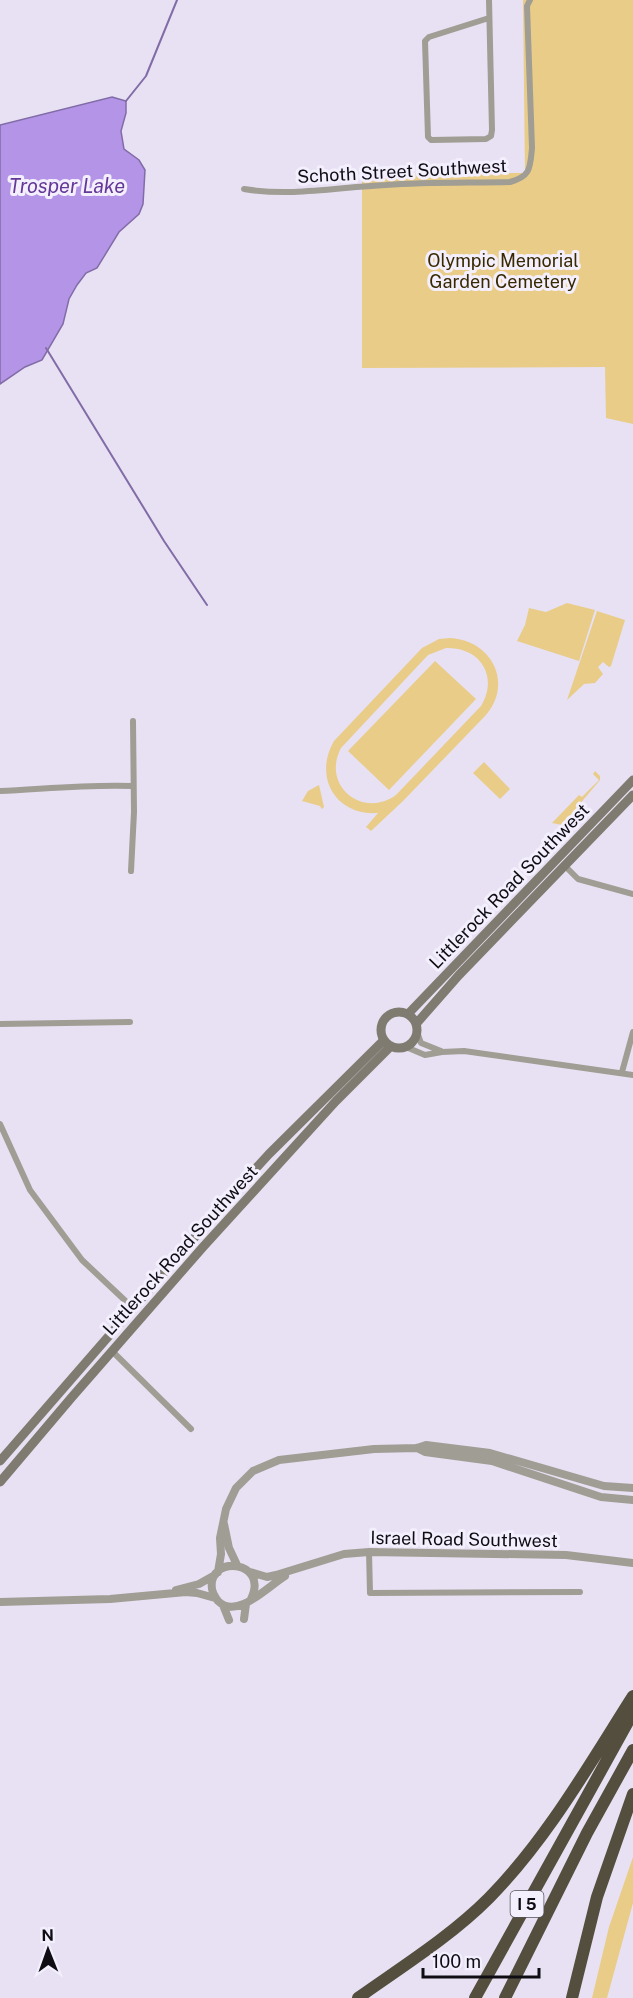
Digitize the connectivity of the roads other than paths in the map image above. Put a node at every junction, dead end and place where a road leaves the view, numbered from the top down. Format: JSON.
{"nodes":[{"id":1,"x":489,"y":0,"type":"edge"},
{"id":2,"x":530,"y":0,"type":"edge"},
{"id":3,"x":489,"y":18,"type":"junction"},
{"id":4,"x":244,"y":189,"type":"dead end"},
{"id":5,"x":134,"y":721,"type":"dead end"},
{"id":6,"x":633,"y":780,"type":"edge"},
{"id":7,"x":133,"y":786,"type":"junction"},
{"id":8,"x":0,"y":791,"type":"edge"},
{"id":9,"x":633,"y":795,"type":"edge"},
{"id":10,"x":565,"y":866,"type":"junction"},
{"id":11,"x":131,"y":871,"type":"dead end"},
{"id":12,"x":633,"y":894,"type":"edge"},
{"id":13,"x":408,"y":1014,"type":"junction"},
{"id":14,"x":130,"y":1022,"type":"dead end"},
{"id":15,"x":0,"y":1024,"type":"edge"},
{"id":16,"x":417,"y":1028,"type":"junction"},
{"id":17,"x":633,"y":1032,"type":"edge"},
{"id":18,"x":388,"y":1043,"type":"junction"},
{"id":19,"x":406,"y":1047,"type":"junction"},
{"id":20,"x":441,"y":1052,"type":"junction"},
{"id":21,"x":622,"y":1072,"type":"junction"},
{"id":22,"x":633,"y":1075,"type":"edge"},
{"id":23,"x":0,"y":1124,"type":"edge"},
{"id":24,"x":133,"y":1308,"type":"junction"},
{"id":25,"x":112,"y":1351,"type":"junction"},
{"id":26,"x":191,"y":1429,"type":"dead end"},
{"id":27,"x":417,"y":1448,"type":"junction"},
{"id":28,"x":0,"y":1461,"type":"edge"},
{"id":29,"x":0,"y":1482,"type":"edge"},
{"id":30,"x":633,"y":1488,"type":"edge"},
{"id":31,"x":633,"y":1500,"type":"edge"},
{"id":32,"x":223,"y":1520,"type":"junction"},
{"id":33,"x":369,"y":1552,"type":"junction"},
{"id":34,"x":633,"y":1563,"type":"edge"},
{"id":35,"x":237,"y":1565,"type":"junction"},
{"id":36,"x":296,"y":1569,"type":"junction"},
{"id":37,"x":250,"y":1572,"type":"junction"},
{"id":38,"x":217,"y":1573,"type":"junction"},
{"id":39,"x":580,"y":1592,"type":"dead end"},
{"id":40,"x":158,"y":1594,"type":"junction"},
{"id":41,"x":215,"y":1598,"type":"junction"},
{"id":42,"x":248,"y":1601,"type":"junction"},
{"id":43,"x":0,"y":1602,"type":"edge"},
{"id":44,"x":223,"y":1605,"type":"junction"},
{"id":45,"x":244,"y":1619,"type":"dead end"},
{"id":46,"x":229,"y":1620,"type":"dead end"},
{"id":47,"x":633,"y":1696,"type":"edge"},
{"id":48,"x":633,"y":1713,"type":"edge"},
{"id":49,"x":633,"y":1750,"type":"edge"},
{"id":50,"x":633,"y":1794,"type":"edge"},
{"id":51,"x":358,"y":1998,"type":"edge"},
{"id":52,"x":475,"y":1998,"type":"edge"},
{"id":53,"x":505,"y":1998,"type":"edge"},
{"id":54,"x":572,"y":1998,"type":"edge"}],
"edges":[{"from":1,"to":3,"type":"street"},
{"from":2,"to":4,"type":"street","name":"Schoth Street Southwest"},
{"from":3,"to":3,"type":"street"},
{"from":5,"to":7,"type":"street"},
{"from":6,"to":13,"type":"main road","name":"Littlerock Road Southwest"},
{"from":7,"to":8,"type":"street"},
{"from":7,"to":11,"type":"street"},
{"from":9,"to":10,"type":"main road","name":"Littlerock Road Southwest"},
{"from":10,"to":12,"type":"street"},
{"from":10,"to":16,"type":"main road","name":"Littlerock Road Southwest"},
{"from":13,"to":16,"type":"main road"},
{"from":13,"to":18,"type":"main road","name":"Littlerock Road Southwest"},
{"from":14,"to":15,"type":"street"},
{"from":16,"to":19,"type":"main road","name":"Littlerock Road Southwest"},
{"from":16,"to":20,"type":"street"},
{"from":17,"to":21,"type":"street"},
{"from":18,"to":19,"type":"main road"},
{"from":18,"to":24,"type":"main road","name":"Littlerock Road Southwest"},
{"from":18,"to":25,"type":"main road","name":"Littlerock Road Southwest"},
{"from":19,"to":20,"type":"street"},
{"from":20,"to":21,"type":"street"},
{"from":21,"to":22,"type":"street"},
{"from":23,"to":24,"type":"street"},
{"from":24,"to":28,"type":"main road","name":"Littlerock Road Southwest"},
{"from":25,"to":26,"type":"street"},
{"from":25,"to":29,"type":"main road","name":"Littlerock Road Southwest"},
{"from":27,"to":30,"type":"street"},
{"from":27,"to":31,"type":"street"},
{"from":27,"to":32,"type":"street"},
{"from":32,"to":35,"type":"street"},
{"from":32,"to":38,"type":"street"},
{"from":33,"to":34,"type":"street","name":"Israel Road Southwest"},
{"from":33,"to":36,"type":"street","name":"Israel Road Southwest"},
{"from":33,"to":39,"type":"street"},
{"from":35,"to":37,"type":"street"},
{"from":35,"to":38,"type":"street"},
{"from":36,"to":37,"type":"street","name":"Israel Road Southwest"},
{"from":36,"to":42,"type":"street","name":"Israel Road Southwest"},
{"from":37,"to":42,"type":"street"},
{"from":38,"to":40,"type":"street"},
{"from":38,"to":41,"type":"street"},
{"from":40,"to":41,"type":"street"},
{"from":40,"to":43,"type":"street"},
{"from":41,"to":44,"type":"street"},
{"from":42,"to":44,"type":"street"},
{"from":42,"to":45,"type":"street"},
{"from":44,"to":46,"type":"street"},
{"from":47,"to":51,"type":"highway"},
{"from":48,"to":52,"type":"highway","number":"I 5"},
{"from":49,"to":53,"type":"highway","number":"I 5"},
{"from":50,"to":54,"type":"highway"}]}
